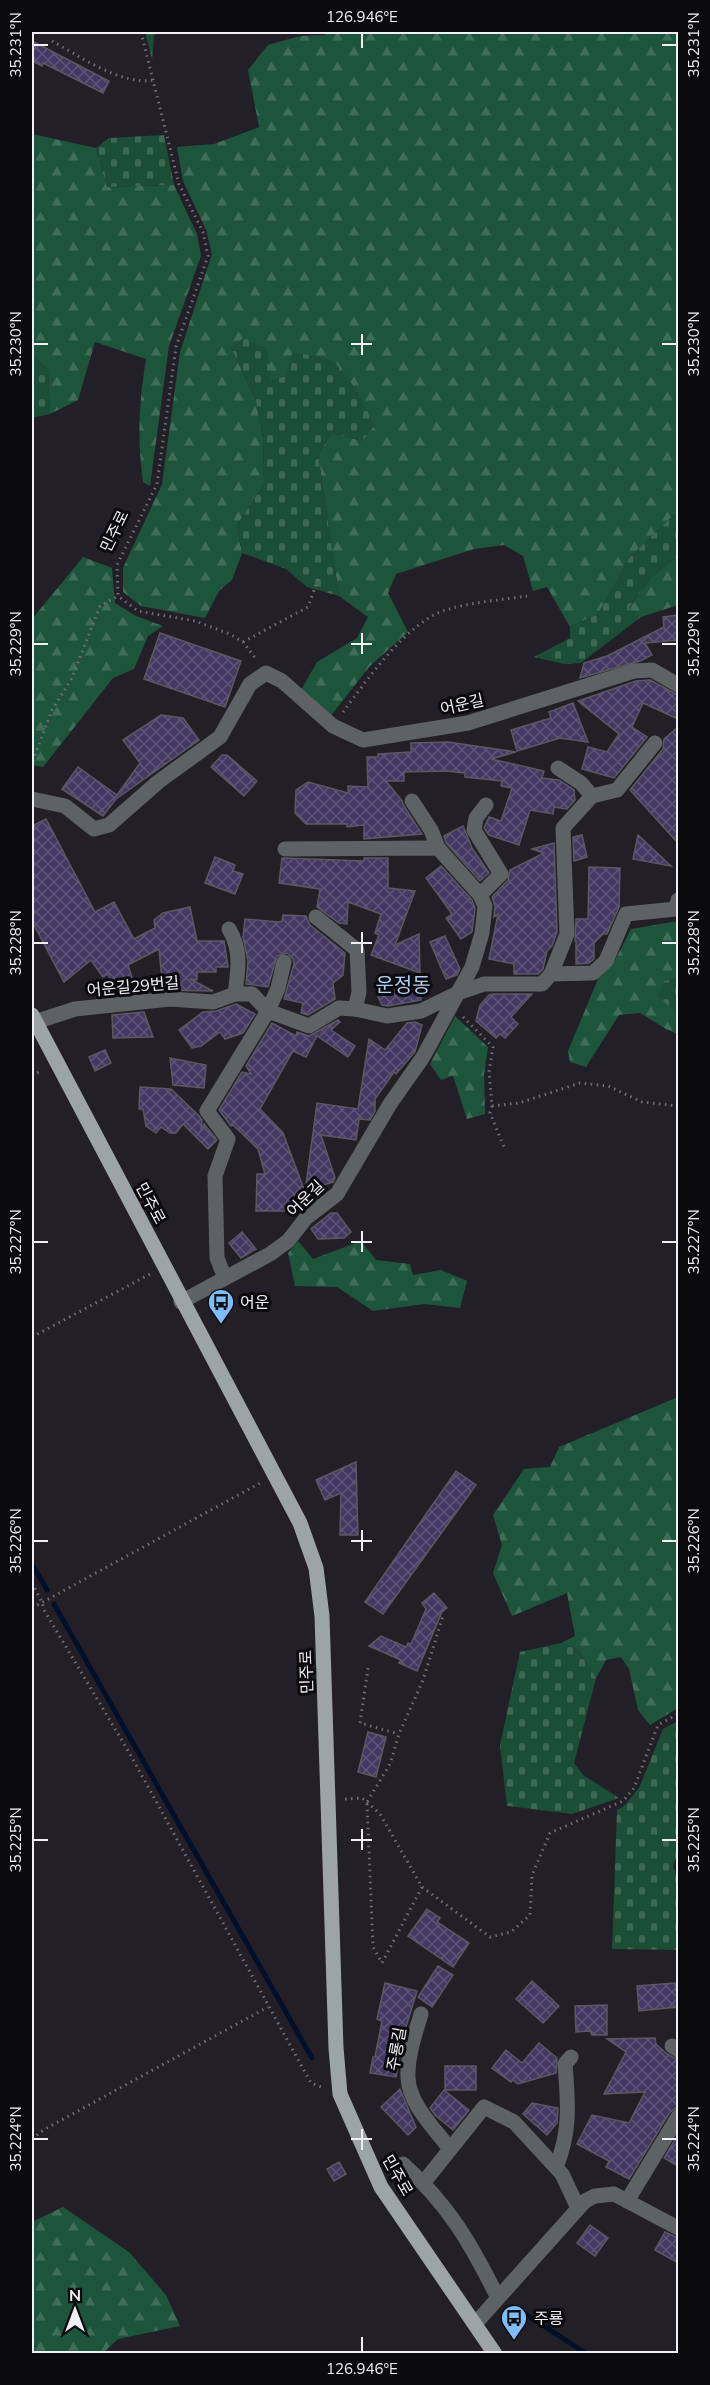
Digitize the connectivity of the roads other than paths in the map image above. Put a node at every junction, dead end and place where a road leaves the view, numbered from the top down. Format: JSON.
{"nodes":[{"id":1,"x":678,"y":685,"type":"edge"},
{"id":2,"x":655,"y":743,"type":"dead end"},
{"id":3,"x":558,"y":768,"type":"dead end"},
{"id":4,"x":591,"y":796,"type":"junction"},
{"id":5,"x":32,"y":799,"type":"edge"},
{"id":6,"x":412,"y":801,"type":"dead end"},
{"id":7,"x":486,"y":805,"type":"dead end"},
{"id":8,"x":438,"y":848,"type":"junction"},
{"id":9,"x":285,"y":849,"type":"dead end"},
{"id":10,"x":480,"y":895,"type":"junction"},
{"id":11,"x":678,"y":906,"type":"edge"},
{"id":12,"x":316,"y":917,"type":"dead end"},
{"id":13,"x":229,"y":929,"type":"dead end"},
{"id":14,"x":284,"y":962,"type":"dead end"},
{"id":15,"x":552,"y":974,"type":"junction"},
{"id":16,"x":458,"y":993,"type":"junction"},
{"id":17,"x":235,"y":994,"type":"junction"},
{"id":18,"x":355,"y":1009,"type":"junction"},
{"id":19,"x":268,"y":1011,"type":"junction"},
{"id":20,"x":33,"y":1019,"type":"edge"},
{"id":21,"x":225,"y":1278,"type":"junction"},
{"id":22,"x":181,"y":1302,"type":"junction"},
{"id":23,"x":421,"y":2014,"type":"dead end"},
{"id":24,"x":571,"y":2057,"type":"dead end"},
{"id":25,"x":678,"y":2117,"type":"edge"},
{"id":26,"x":450,"y":2150,"type":"junction"},
{"id":27,"x":403,"y":2164,"type":"dead end"},
{"id":28,"x":556,"y":2167,"type":"junction"},
{"id":29,"x":424,"y":2182,"type":"junction"},
{"id":30,"x":627,"y":2201,"type":"junction"},
{"id":31,"x":578,"y":2208,"type":"junction"},
{"id":32,"x":678,"y":2228,"type":"edge"},
{"id":33,"x":498,"y":2298,"type":"junction"},
{"id":34,"x":475,"y":2324,"type":"junction"},
{"id":35,"x":495,"y":2354,"type":"edge"}],
"edges":[{"from":1,"to":5,"type":"street","name":"어운길"},
{"from":2,"to":4,"type":"street"},
{"from":3,"to":4,"type":"street"},
{"from":4,"to":15,"type":"street"},
{"from":6,"to":8,"type":"street"},
{"from":7,"to":10,"type":"street"},
{"from":8,"to":9,"type":"street"},
{"from":8,"to":10,"type":"street"},
{"from":10,"to":16,"type":"street","name":"어운길"},
{"from":11,"to":15,"type":"street"},
{"from":12,"to":18,"type":"street"},
{"from":13,"to":17,"type":"street"},
{"from":14,"to":19,"type":"street"},
{"from":15,"to":16,"type":"street"},
{"from":16,"to":18,"type":"street"},
{"from":16,"to":21,"type":"street","name":"어운길"},
{"from":17,"to":19,"type":"street"},
{"from":17,"to":20,"type":"street","name":"어운길29번길"},
{"from":18,"to":19,"type":"street"},
{"from":19,"to":21,"type":"street"},
{"from":20,"to":22,"type":"main road","name":"민주로"},
{"from":21,"to":22,"type":"street","name":"어운길"},
{"from":22,"to":34,"type":"main road","name":"민주로"},
{"from":23,"to":26,"type":"street","name":"주룡길"},
{"from":24,"to":28,"type":"street"},
{"from":25,"to":30,"type":"street"},
{"from":26,"to":28,"type":"street"},
{"from":26,"to":29,"type":"street"},
{"from":27,"to":29,"type":"street"},
{"from":28,"to":31,"type":"street"},
{"from":29,"to":33,"type":"street"},
{"from":30,"to":31,"type":"street"},
{"from":30,"to":32,"type":"street"},
{"from":31,"to":33,"type":"street"},
{"from":33,"to":34,"type":"street"},
{"from":34,"to":35,"type":"main road","name":"민주로"}]}
